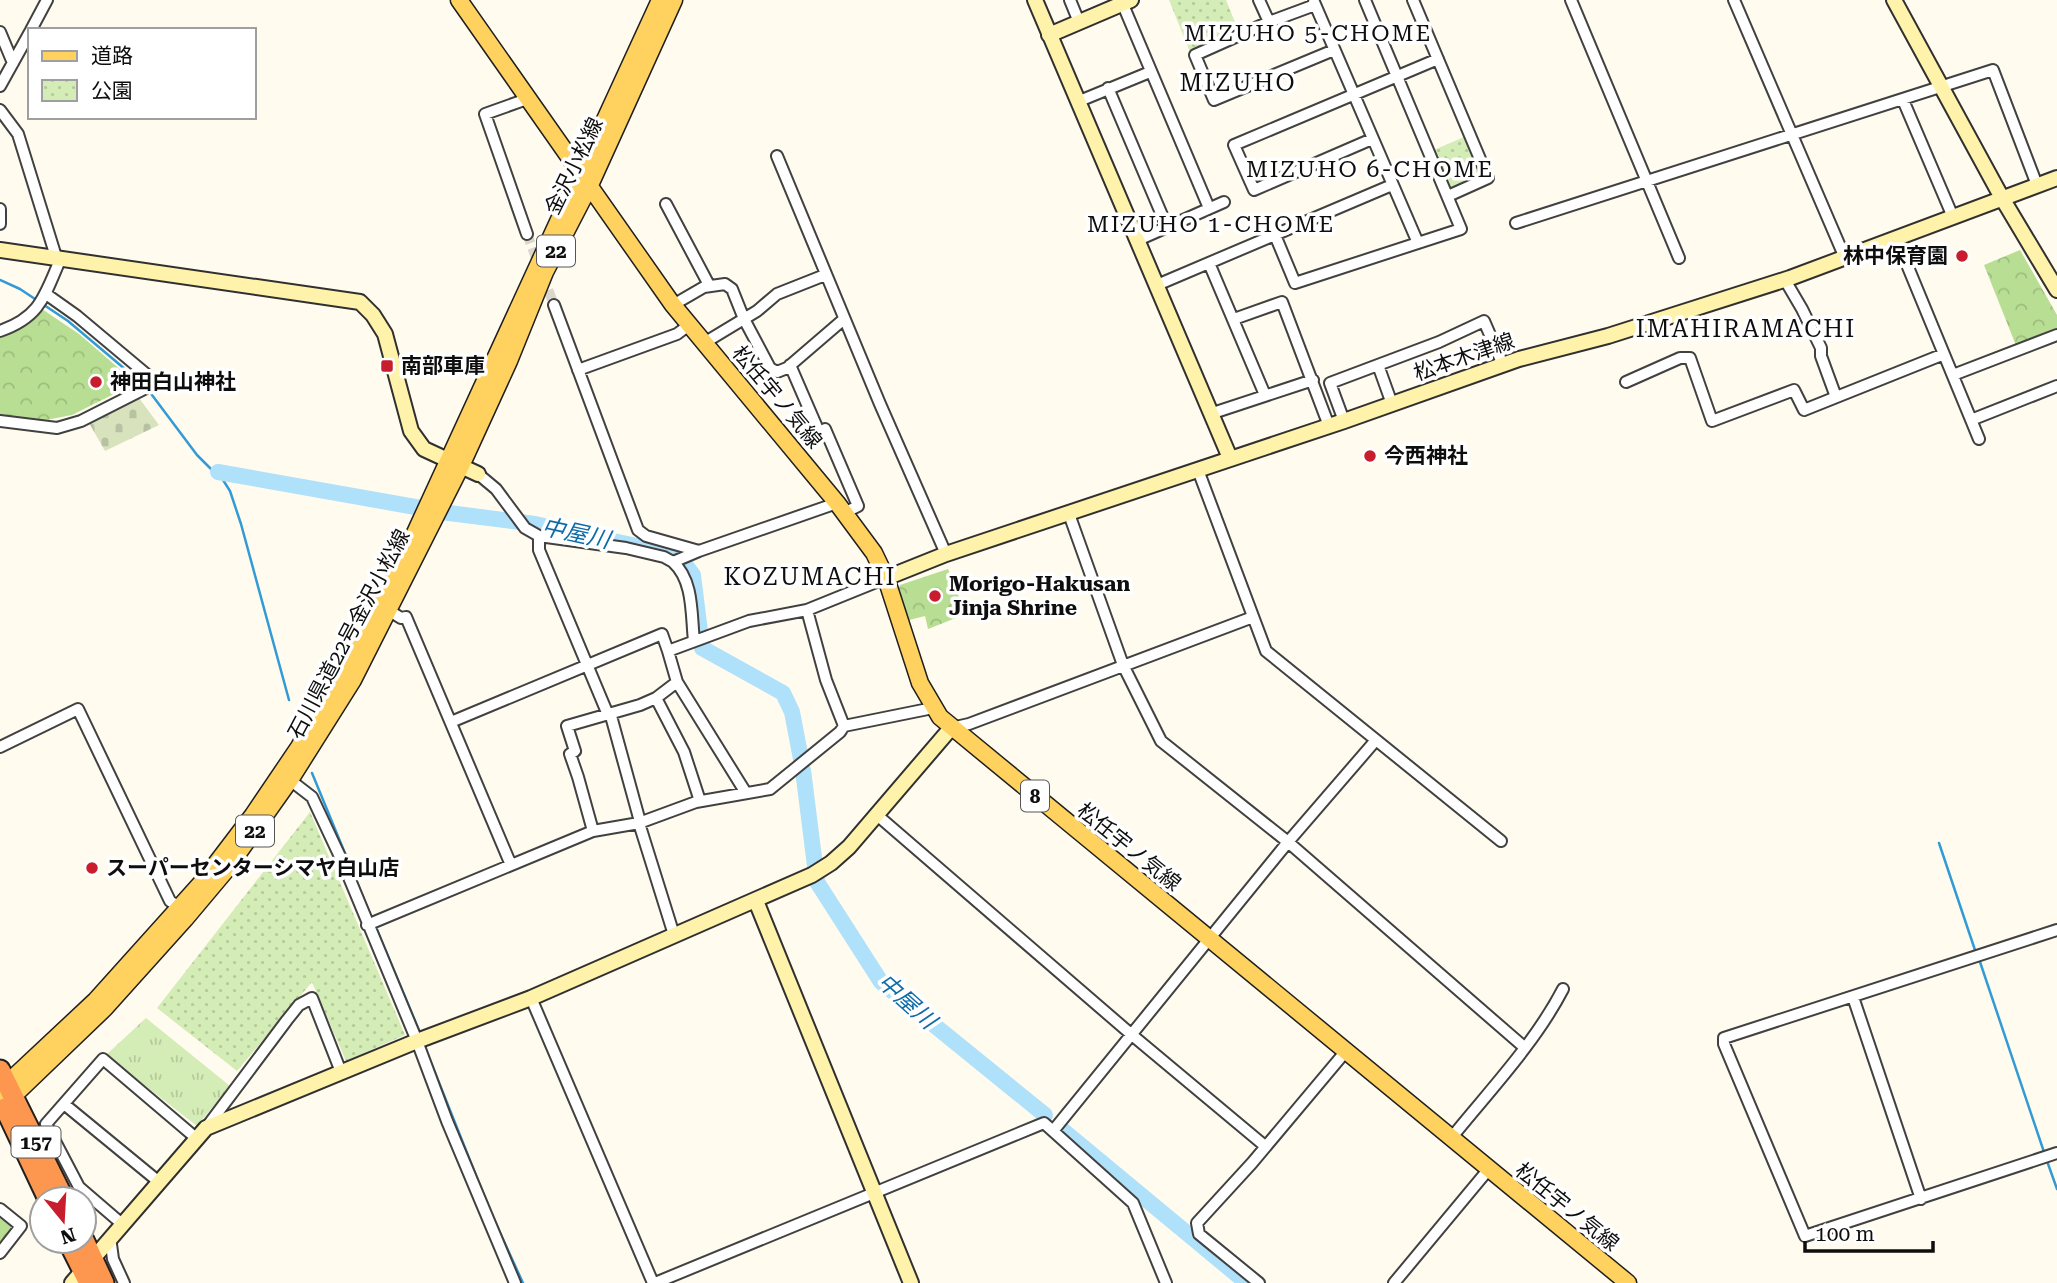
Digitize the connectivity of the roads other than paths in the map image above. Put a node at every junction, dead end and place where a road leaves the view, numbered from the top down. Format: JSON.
{"nodes":[{"id":1,"x":47,"y":0,"type":"edge"},
{"id":2,"x":459,"y":0,"type":"edge"},
{"id":3,"x":660,"y":0,"type":"edge"},
{"id":4,"x":674,"y":0,"type":"edge"},
{"id":5,"x":1035,"y":0,"type":"edge"},
{"id":6,"x":1070,"y":0,"type":"edge"},
{"id":7,"x":1259,"y":0,"type":"edge"},
{"id":8,"x":1365,"y":0,"type":"edge"},
{"id":9,"x":1413,"y":0,"type":"edge"},
{"id":10,"x":1571,"y":0,"type":"edge"},
{"id":11,"x":1734,"y":0,"type":"edge"},
{"id":12,"x":1894,"y":0,"type":"edge"},
{"id":13,"x":1125,"y":1,"type":"edge"},
{"id":14,"x":1314,"y":3,"type":"edge"},
{"id":15,"x":1079,"y":22,"type":"junction"},
{"id":16,"x":1269,"y":22,"type":"junction"},
{"id":17,"x":32,"y":28,"type":"edge"},
{"id":18,"x":0,"y":32,"type":"edge"},
{"id":19,"x":28,"y":35,"type":"edge"},
{"id":20,"x":1049,"y":35,"type":"junction"},
{"id":21,"x":1334,"y":50,"type":"junction"},
{"id":22,"x":1438,"y":60,"type":"junction"},
{"id":23,"x":13,"y":62,"type":"junction"},
{"id":24,"x":1150,"y":72,"type":"junction"},
{"id":25,"x":1398,"y":76,"type":"junction"},
{"id":26,"x":0,"y":86,"type":"edge"},
{"id":27,"x":1108,"y":88,"type":"junction"},
{"id":28,"x":1941,"y":88,"type":"junction"},
{"id":29,"x":1354,"y":95,"type":"junction"},
{"id":30,"x":527,"y":99,"type":"junction"},
{"id":31,"x":1902,"y":100,"type":"junction"},
{"id":32,"x":1077,"y":102,"type":"junction"},
{"id":33,"x":0,"y":110,"type":"edge"},
{"id":34,"x":1791,"y":136,"type":"junction"},
{"id":35,"x":1372,"y":139,"type":"junction"},
{"id":36,"x":777,"y":156,"type":"dead end"},
{"id":37,"x":2057,"y":178,"type":"edge"},
{"id":38,"x":585,"y":179,"type":"junction"},
{"id":39,"x":1648,"y":182,"type":"junction"},
{"id":40,"x":1392,"y":185,"type":"junction"},
{"id":41,"x":2037,"y":185,"type":"junction"},
{"id":42,"x":1448,"y":196,"type":"junction"},
{"id":43,"x":2003,"y":198,"type":"junction"},
{"id":44,"x":1224,"y":202,"type":"dead end"},
{"id":45,"x":666,"y":204,"type":"dead end"},
{"id":46,"x":1209,"y":208,"type":"junction"},
{"id":47,"x":0,"y":209,"type":"edge"},
{"id":48,"x":1953,"y":217,"type":"junction"},
{"id":49,"x":1516,"y":223,"type":"dead end"},
{"id":50,"x":0,"y":224,"type":"edge"},
{"id":51,"x":1167,"y":227,"type":"junction"},
{"id":52,"x":527,"y":234,"type":"tunnel mouth"},
{"id":53,"x":1275,"y":235,"type":"junction"},
{"id":54,"x":1896,"y":238,"type":"junction"},
{"id":55,"x":1138,"y":240,"type":"junction"},
{"id":56,"x":1418,"y":243,"type":"junction"},
{"id":57,"x":0,"y":250,"type":"edge"},
{"id":58,"x":1678,"y":258,"type":"dead end"},
{"id":59,"x":1845,"y":258,"type":"junction"},
{"id":60,"x":59,"y":260,"type":"junction"},
{"id":61,"x":1209,"y":263,"type":"junction"},
{"id":62,"x":825,"y":275,"type":"junction"},
{"id":63,"x":1785,"y":280,"type":"junction"},
{"id":64,"x":709,"y":285,"type":"junction"},
{"id":65,"x":1157,"y":285,"type":"junction"},
{"id":66,"x":2057,"y":290,"type":"edge"},
{"id":67,"x":42,"y":300,"type":"junction"},
{"id":68,"x":554,"y":305,"type":"tunnel mouth"},
{"id":69,"x":673,"y":305,"type":"junction"},
{"id":70,"x":744,"y":319,"type":"junction"},
{"id":71,"x":844,"y":319,"type":"junction"},
{"id":72,"x":1234,"y":319,"type":"junction"},
{"id":73,"x":689,"y":325,"type":"junction"},
{"id":74,"x":0,"y":331,"type":"edge"},
{"id":75,"x":2057,"y":335,"type":"edge"},
{"id":76,"x":704,"y":343,"type":"junction"},
{"id":77,"x":1944,"y":354,"type":"junction"},
{"id":78,"x":790,"y":365,"type":"junction"},
{"id":79,"x":1378,"y":365,"type":"junction"},
{"id":80,"x":1503,"y":365,"type":"junction"},
{"id":81,"x":578,"y":370,"type":"junction"},
{"id":82,"x":1953,"y":374,"type":"junction"},
{"id":83,"x":1313,"y":380,"type":"junction"},
{"id":84,"x":1626,"y":382,"type":"dead end"},
{"id":85,"x":2057,"y":386,"type":"edge"},
{"id":86,"x":1265,"y":395,"type":"junction"},
{"id":87,"x":1836,"y":397,"type":"junction"},
{"id":88,"x":1392,"y":404,"type":"junction"},
{"id":89,"x":1213,"y":413,"type":"junction"},
{"id":90,"x":1971,"y":420,"type":"junction"},
{"id":91,"x":0,"y":421,"type":"edge"},
{"id":92,"x":1344,"y":421,"type":"junction"},
{"id":93,"x":1329,"y":426,"type":"junction"},
{"id":94,"x":1979,"y":439,"type":"dead end"},
{"id":95,"x":1230,"y":458,"type":"junction"},
{"id":96,"x":454,"y":463,"type":"junction"},
{"id":97,"x":1198,"y":470,"type":"junction"},
{"id":98,"x":478,"y":474,"type":"joint"},
{"id":99,"x":840,"y":508,"type":"junction"},
{"id":100,"x":432,"y":510,"type":"junction"},
{"id":101,"x":1069,"y":514,"type":"junction"},
{"id":102,"x":539,"y":536,"type":"junction"},
{"id":103,"x":699,"y":551,"type":"junction"},
{"id":104,"x":946,"y":554,"type":"junction"},
{"id":105,"x":679,"y":560,"type":"junction"},
{"id":106,"x":886,"y":578,"type":"junction"},
{"id":107,"x":388,"y":610,"type":"junction"},
{"id":108,"x":807,"y":610,"type":"junction"},
{"id":109,"x":1253,"y":617,"type":"junction"},
{"id":110,"x":699,"y":640,"type":"junction"},
{"id":111,"x":667,"y":651,"type":"junction"},
{"id":112,"x":1123,"y":665,"type":"junction"},
{"id":113,"x":587,"y":666,"type":"junction"},
{"id":114,"x":677,"y":682,"type":"junction"},
{"id":115,"x":656,"y":698,"type":"junction"},
{"id":116,"x":933,"y":708,"type":"junction"},
{"id":117,"x":608,"y":713,"type":"junction"},
{"id":118,"x":450,"y":722,"type":"junction"},
{"id":119,"x":844,"y":726,"type":"junction"},
{"id":120,"x":951,"y":728,"type":"junction"},
{"id":121,"x":1376,"y":740,"type":"junction"},
{"id":122,"x":0,"y":747,"type":"edge"},
{"id":123,"x":290,"y":780,"type":"junction"},
{"id":124,"x":746,"y":793,"type":"junction"},
{"id":125,"x":700,"y":801,"type":"junction"},
{"id":126,"x":877,"y":815,"type":"junction"},
{"id":127,"x":639,"y":823,"type":"junction"},
{"id":128,"x":593,"y":831,"type":"junction"},
{"id":129,"x":1500,"y":841,"type":"dead end"},
{"id":130,"x":1288,"y":842,"type":"junction"},
{"id":131,"x":511,"y":865,"type":"junction"},
{"id":132,"x":757,"y":901,"type":"junction"},
{"id":133,"x":179,"y":907,"type":"junction"},
{"id":134,"x":372,"y":923,"type":"junction"},
{"id":135,"x":2057,"y":930,"type":"edge"},
{"id":136,"x":674,"y":935,"type":"junction"},
{"id":137,"x":1210,"y":940,"type":"junction"},
{"id":138,"x":1563,"y":989,"type":"dead end"},
{"id":139,"x":531,"y":998,"type":"junction"},
{"id":140,"x":1853,"y":998,"type":"junction"},
{"id":141,"x":1132,"y":1035,"type":"junction"},
{"id":142,"x":421,"y":1040,"type":"junction"},
{"id":143,"x":1524,"y":1047,"type":"junction"},
{"id":144,"x":1346,"y":1051,"type":"junction"},
{"id":145,"x":341,"y":1072,"type":"junction"},
{"id":146,"x":3,"y":1093,"type":"edge"},
{"id":147,"x":64,"y":1104,"type":"junction"},
{"id":148,"x":1053,"y":1130,"type":"junction"},
{"id":149,"x":201,"y":1133,"type":"junction"},
{"id":150,"x":1452,"y":1137,"type":"junction"},
{"id":151,"x":1265,"y":1146,"type":"junction"},
{"id":152,"x":2050,"y":1156,"type":"edge"},
{"id":153,"x":1488,"y":1170,"type":"junction"},
{"id":154,"x":159,"y":1182,"type":"junction"},
{"id":155,"x":42,"y":1185,"type":"edge"},
{"id":156,"x":56,"y":1185,"type":"edge"},
{"id":157,"x":874,"y":1194,"type":"junction"},
{"id":158,"x":1921,"y":1199,"type":"junction"},
{"id":159,"x":0,"y":1209,"type":"edge"},
{"id":160,"x":121,"y":1224,"type":"junction"},
{"id":161,"x":110,"y":1237,"type":"junction"},
{"id":162,"x":0,"y":1253,"type":"edge"},
{"id":163,"x":75,"y":1255,"type":"edge"},
{"id":164,"x":84,"y":1255,"type":"edge"},
{"id":165,"x":84,"y":1274,"type":"edge"},
{"id":166,"x":104,"y":1283,"type":"edge"},
{"id":167,"x":124,"y":1283,"type":"edge"},
{"id":168,"x":516,"y":1283,"type":"edge"},
{"id":169,"x":654,"y":1283,"type":"edge"},
{"id":170,"x":911,"y":1283,"type":"edge"},
{"id":171,"x":1166,"y":1283,"type":"edge"},
{"id":172,"x":1259,"y":1283,"type":"edge"},
{"id":173,"x":1394,"y":1283,"type":"edge"},
{"id":174,"x":1628,"y":1283,"type":"edge"}],
"edges":[{"from":1,"to":17,"type":"street"},
{"from":2,"to":30,"type":"main road","name":"松任宇ノ気線"},
{"from":3,"to":38,"type":"main road","name":"金沢小松線","number":"22"},
{"from":4,"to":38,"type":"main road","name":"金沢小松線","number":"22"},
{"from":5,"to":20,"type":"street"},
{"from":6,"to":15,"type":"street"},
{"from":7,"to":16,"type":"street"},
{"from":8,"to":25,"type":"street"},
{"from":9,"to":22,"type":"street"},
{"from":10,"to":39,"type":"street"},
{"from":11,"to":34,"type":"street"},
{"from":12,"to":28,"type":"street"},
{"from":13,"to":15,"type":"street"},
{"from":13,"to":24,"type":"street"},
{"from":14,"to":16,"type":"street"},
{"from":14,"to":21,"type":"street"},
{"from":15,"to":20,"type":"street"},
{"from":16,"to":21,"type":"street"},
{"from":18,"to":23,"type":"street"},
{"from":19,"to":23,"type":"street"},
{"from":20,"to":32,"type":"street"},
{"from":21,"to":29,"type":"street"},
{"from":22,"to":25,"type":"street"},
{"from":22,"to":42,"type":"street"},
{"from":23,"to":26,"type":"street"},
{"from":24,"to":27,"type":"street"},
{"from":24,"to":46,"type":"street"},
{"from":25,"to":29,"type":"street"},
{"from":25,"to":42,"type":"street"},
{"from":27,"to":32,"type":"street"},
{"from":27,"to":51,"type":"street"},
{"from":28,"to":31,"type":"street"},
{"from":28,"to":41,"type":"street"},
{"from":28,"to":43,"type":"street"},
{"from":29,"to":35,"type":"street"},
{"from":29,"to":35,"type":"street"},
{"from":30,"to":38,"type":"main road","name":"松任宇ノ気線"},
{"from":30,"to":52,"type":"street"},
{"from":31,"to":34,"type":"street"},
{"from":31,"to":48,"type":"street"},
{"from":32,"to":55,"type":"street"},
{"from":33,"to":60,"type":"street"},
{"from":34,"to":39,"type":"street"},
{"from":34,"to":59,"type":"street"},
{"from":35,"to":40,"type":"street"},
{"from":36,"to":62,"type":"street"},
{"from":37,"to":41,"type":"street","name":"松本木津線"},
{"from":38,"to":69,"type":"main road","name":"松任宇ノ気線","number":"8"},
{"from":38,"to":96,"type":"main road","name":"金沢小松線","number":"22"},
{"from":39,"to":49,"type":"street"},
{"from":39,"to":58,"type":"street"},
{"from":40,"to":53,"type":"street"},
{"from":40,"to":56,"type":"street"},
{"from":41,"to":43,"type":"street","name":"松本木津線"},
{"from":42,"to":56,"type":"street"},
{"from":43,"to":48,"type":"street","name":"松本木津線"},
{"from":43,"to":66,"type":"street"},
{"from":44,"to":46,"type":"street"},
{"from":45,"to":64,"type":"street"},
{"from":46,"to":51,"type":"street"},
{"from":47,"to":50,"type":"street"},
{"from":48,"to":54,"type":"street","name":"松本木津線"},
{"from":51,"to":55,"type":"street"},
{"from":53,"to":56,"type":"street"},
{"from":53,"to":61,"type":"street"},
{"from":54,"to":59,"type":"street","name":"松本木津線"},
{"from":54,"to":77,"type":"street"},
{"from":55,"to":65,"type":"street"},
{"from":57,"to":60,"type":"street"},
{"from":59,"to":63,"type":"street","name":"松本木津線"},
{"from":60,"to":67,"type":"street"},
{"from":60,"to":96,"type":"street"},
{"from":61,"to":65,"type":"street"},
{"from":61,"to":72,"type":"street"},
{"from":62,"to":70,"type":"street"},
{"from":62,"to":71,"type":"street"},
{"from":63,"to":80,"type":"street","name":"松本木津線"},
{"from":63,"to":87,"type":"street"},
{"from":64,"to":69,"type":"street"},
{"from":64,"to":70,"type":"street"},
{"from":65,"to":89,"type":"street"},
{"from":67,"to":74,"type":"street"},
{"from":67,"to":91,"type":"street"},
{"from":68,"to":81,"type":"street"},
{"from":69,"to":73,"type":"main road","name":"松任宇ノ気線","number":"8"},
{"from":70,"to":76,"type":"street"},
{"from":70,"to":78,"type":"street"},
{"from":71,"to":78,"type":"street"},
{"from":71,"to":104,"type":"street"},
{"from":72,"to":83,"type":"street"},
{"from":72,"to":86,"type":"street"},
{"from":73,"to":76,"type":"main road","name":"松任宇ノ気線","number":"8"},
{"from":73,"to":81,"type":"street"},
{"from":75,"to":82,"type":"street"},
{"from":76,"to":99,"type":"main road","name":"松任宇ノ気線","number":"8"},
{"from":77,"to":82,"type":"street"},
{"from":77,"to":87,"type":"street"},
{"from":78,"to":99,"type":"street"},
{"from":79,"to":80,"type":"street"},
{"from":79,"to":88,"type":"street"},
{"from":79,"to":92,"type":"street"},
{"from":80,"to":88,"type":"street","name":"松本木津線"},
{"from":81,"to":103,"type":"street"},
{"from":82,"to":90,"type":"street"},
{"from":83,"to":86,"type":"street"},
{"from":83,"to":93,"type":"street"},
{"from":84,"to":87,"type":"street"},
{"from":85,"to":90,"type":"street"},
{"from":86,"to":89,"type":"street"},
{"from":88,"to":92,"type":"street","name":"松本木津線"},
{"from":89,"to":95,"type":"street"},
{"from":90,"to":94,"type":"street"},
{"from":92,"to":93,"type":"street","name":"松本木津線"},
{"from":93,"to":95,"type":"street","name":"松本木津線"},
{"from":95,"to":97,"type":"street","name":"松本木津線"},
{"from":96,"to":98,"type":"street"},
{"from":96,"to":100,"type":"main road","name":"金沢小松線","number":"22"},
{"from":97,"to":101,"type":"street","name":"松本木津線"},
{"from":97,"to":109,"type":"street"},
{"from":98,"to":102,"type":"street"},
{"from":99,"to":103,"type":"street"},
{"from":99,"to":106,"type":"main road","name":"松任宇ノ気線","number":"8"},
{"from":100,"to":107,"type":"main road","name":"石川県道22号金沢小松線","number":"22"},
{"from":100,"to":133,"type":"main road","name":"石川県道22号金沢小松線","number":"22"},
{"from":101,"to":104,"type":"street","name":"松本木津線"},
{"from":101,"to":112,"type":"street"},
{"from":102,"to":105,"type":"street"},
{"from":102,"to":113,"type":"street"},
{"from":103,"to":105,"type":"street"},
{"from":104,"to":106,"type":"street","name":"松本木津線"},
{"from":105,"to":110,"type":"street"},
{"from":106,"to":108,"type":"street"},
{"from":106,"to":116,"type":"main road","name":"松任宇ノ気線","number":"8"},
{"from":107,"to":118,"type":"street"},
{"from":107,"to":123,"type":"main road","name":"石川県道22号金沢小松線","number":"22"},
{"from":108,"to":110,"type":"street"},
{"from":108,"to":119,"type":"street"},
{"from":109,"to":112,"type":"street"},
{"from":109,"to":121,"type":"street"},
{"from":110,"to":111,"type":"street"},
{"from":111,"to":113,"type":"street"},
{"from":111,"to":114,"type":"street"},
{"from":112,"to":120,"type":"street"},
{"from":112,"to":130,"type":"street"},
{"from":113,"to":117,"type":"street"},
{"from":113,"to":118,"type":"street"},
{"from":114,"to":115,"type":"street"},
{"from":114,"to":124,"type":"street"},
{"from":115,"to":117,"type":"street"},
{"from":115,"to":125,"type":"street"},
{"from":116,"to":119,"type":"street"},
{"from":116,"to":120,"type":"main road","name":"松任宇ノ気線","number":"8"},
{"from":117,"to":127,"type":"street"},
{"from":117,"to":128,"type":"street"},
{"from":118,"to":131,"type":"street"},
{"from":119,"to":124,"type":"street"},
{"from":120,"to":126,"type":"street"},
{"from":120,"to":137,"type":"main road","name":"松任宇ノ気線","number":"8"},
{"from":121,"to":129,"type":"street"},
{"from":121,"to":130,"type":"street"},
{"from":122,"to":133,"type":"street"},
{"from":123,"to":134,"type":"street"},
{"from":123,"to":146,"type":"main road","name":"石川県道22号金沢小松線","number":"22"},
{"from":124,"to":125,"type":"street"},
{"from":125,"to":127,"type":"street"},
{"from":126,"to":132,"type":"street"},
{"from":126,"to":141,"type":"street"},
{"from":127,"to":128,"type":"street"},
{"from":127,"to":136,"type":"street"},
{"from":128,"to":131,"type":"street"},
{"from":130,"to":137,"type":"street"},
{"from":130,"to":143,"type":"street"},
{"from":131,"to":134,"type":"street"},
{"from":132,"to":136,"type":"street"},
{"from":132,"to":157,"type":"street"},
{"from":133,"to":146,"type":"main road","name":"石川県道22号金沢小松線","number":"22"},
{"from":134,"to":142,"type":"street"},
{"from":135,"to":140,"type":"street"},
{"from":136,"to":139,"type":"street"},
{"from":137,"to":141,"type":"street"},
{"from":137,"to":144,"type":"main road","name":"松任宇ノ気線","number":"8"},
{"from":138,"to":143,"type":"street"},
{"from":139,"to":142,"type":"street"},
{"from":139,"to":169,"type":"street"},
{"from":140,"to":158,"type":"street"},
{"from":140,"to":158,"type":"street"},
{"from":141,"to":148,"type":"street"},
{"from":141,"to":151,"type":"street"},
{"from":142,"to":145,"type":"street"},
{"from":142,"to":168,"type":"street"},
{"from":143,"to":150,"type":"street"},
{"from":144,"to":150,"type":"main road","name":"松任宇ノ気線","number":"8"},
{"from":144,"to":151,"type":"street"},
{"from":145,"to":149,"type":"street"},
{"from":145,"to":149,"type":"street"},
{"from":146,"to":155,"type":"highway","number":"157"},
{"from":146,"to":156,"type":"highway","number":"157"},
{"from":147,"to":149,"type":"street"},
{"from":147,"to":154,"type":"street"},
{"from":147,"to":160,"type":"street"},
{"from":148,"to":157,"type":"street"},
{"from":148,"to":171,"type":"street"},
{"from":149,"to":154,"type":"street"},
{"from":150,"to":153,"type":"main road","name":"松任宇ノ気線","number":"8"},
{"from":151,"to":172,"type":"street"},
{"from":152,"to":158,"type":"street"},
{"from":153,"to":173,"type":"street"},
{"from":153,"to":174,"type":"main road","name":"松任宇ノ気線","number":"8"},
{"from":154,"to":160,"type":"street"},
{"from":157,"to":169,"type":"street"},
{"from":157,"to":170,"type":"street"},
{"from":159,"to":162,"type":"street"},
{"from":160,"to":161,"type":"street"},
{"from":161,"to":165,"type":"street"},
{"from":161,"to":167,"type":"street"},
{"from":163,"to":165,"type":"highway"},
{"from":164,"to":165,"type":"highway"},
{"from":165,"to":166,"type":"highway"}]}
